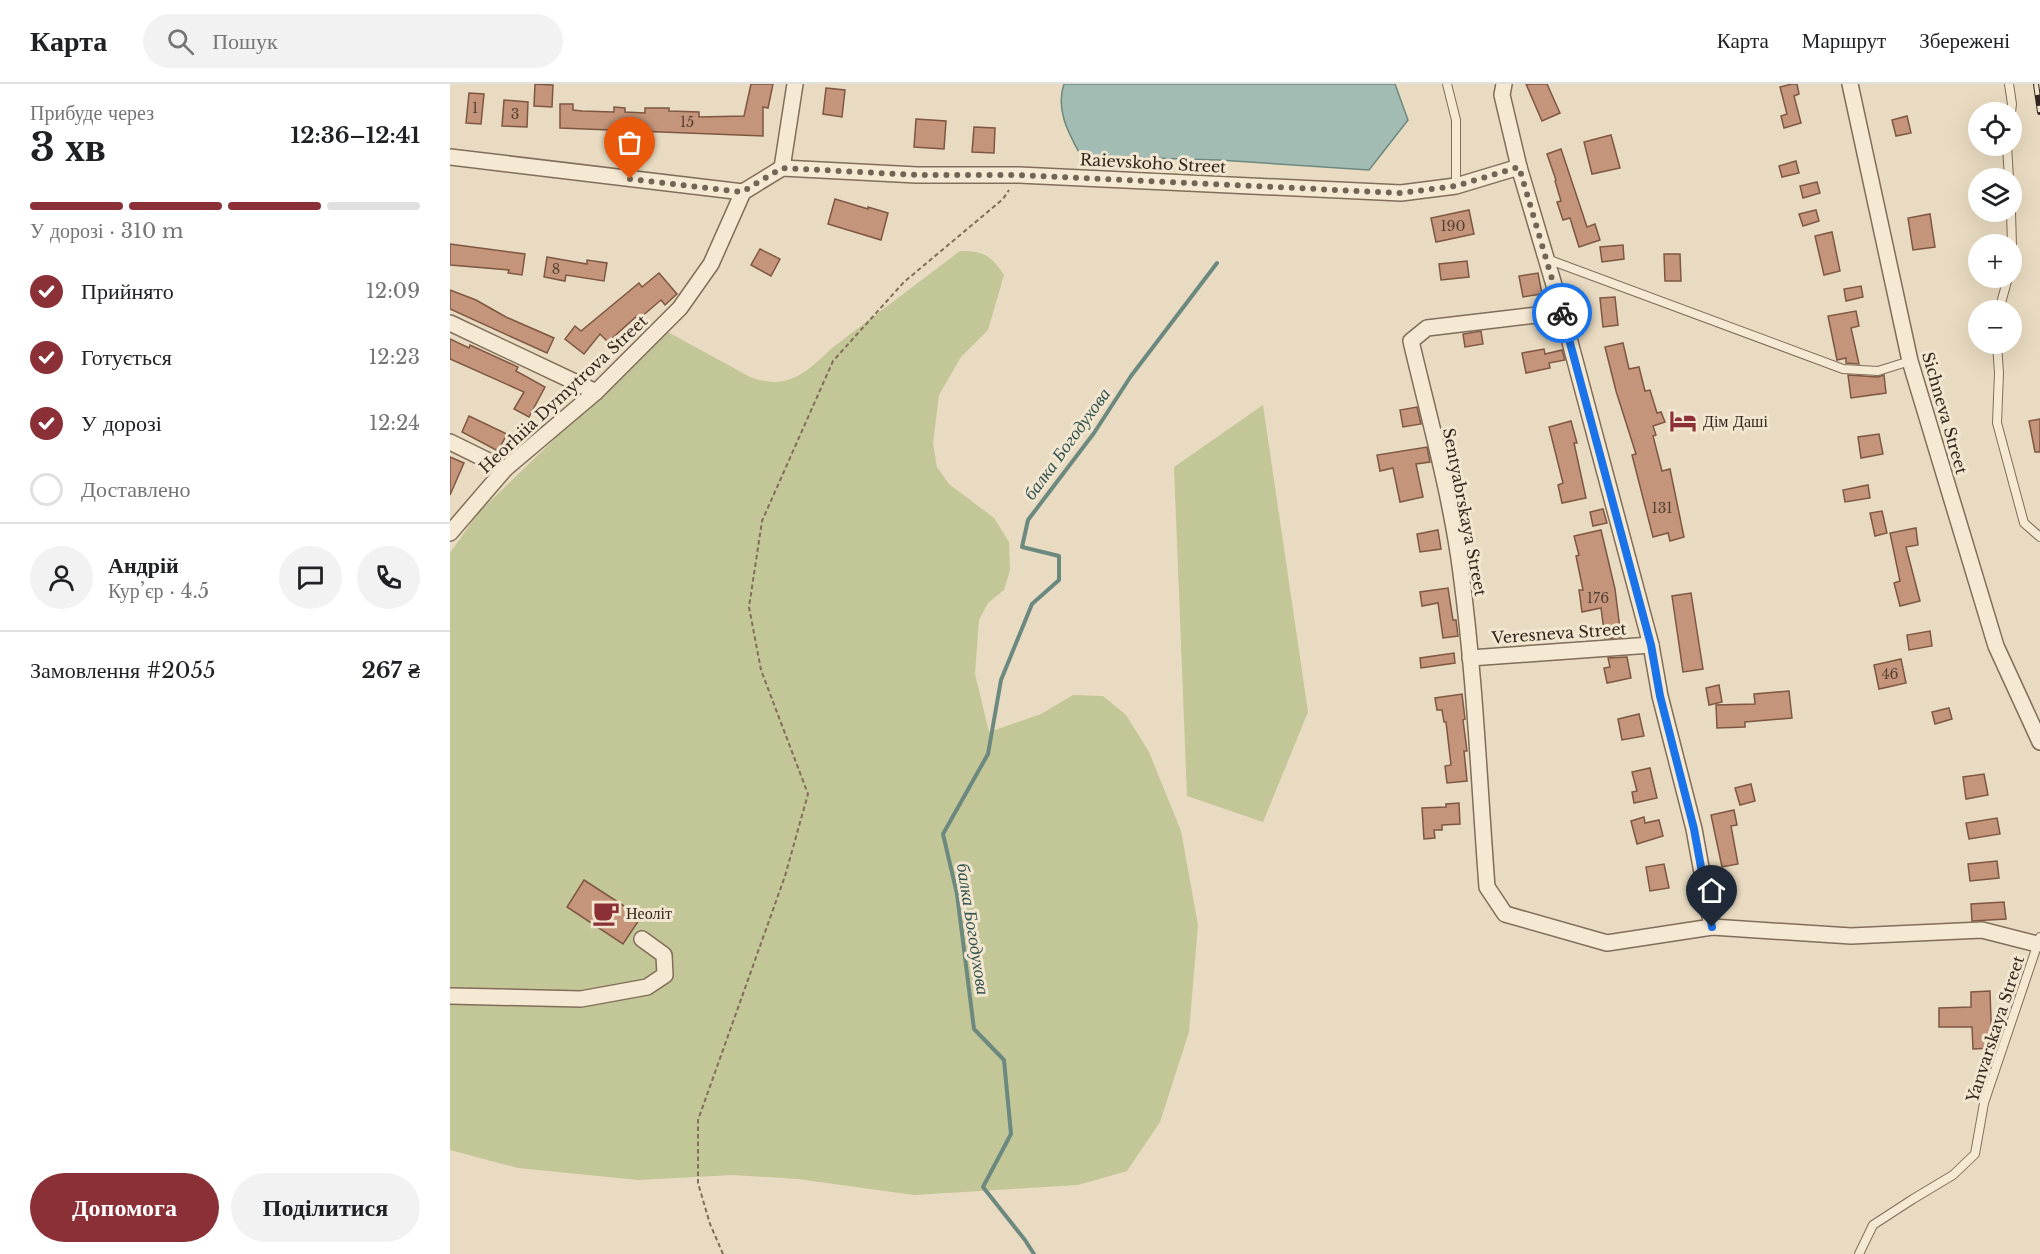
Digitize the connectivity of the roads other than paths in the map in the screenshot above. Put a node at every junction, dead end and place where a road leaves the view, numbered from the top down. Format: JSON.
{"nodes":[{"id":1,"x":795,"y":84,"type":"edge"},
{"id":2,"x":1447,"y":84,"type":"edge"},
{"id":3,"x":1504,"y":84,"type":"edge"},
{"id":4,"x":1850,"y":84,"type":"edge"},
{"id":5,"x":2009,"y":84,"type":"edge"},
{"id":6,"x":2012,"y":102,"type":"edge"},
{"id":7,"x":450,"y":157,"type":"edge"},
{"id":8,"x":1519,"y":167,"type":"junction"},
{"id":9,"x":782,"y":168,"type":"junction"},
{"id":10,"x":1456,"y":186,"type":"junction"},
{"id":11,"x":742,"y":192,"type":"junction"},
{"id":12,"x":1546,"y":258,"type":"junction"},
{"id":13,"x":1562,"y":312,"type":"junction"},
{"id":14,"x":450,"y":323,"type":"edge"},
{"id":15,"x":1997,"y":354,"type":"edge"},
{"id":16,"x":1910,"y":361,"type":"junction"},
{"id":17,"x":596,"y":392,"type":"junction"},
{"id":18,"x":450,"y":442,"type":"edge"},
{"id":19,"x":505,"y":469,"type":"junction"},
{"id":20,"x":450,"y":533,"type":"edge"},
{"id":21,"x":2040,"y":537,"type":"edge"},
{"id":22,"x":1651,"y":645,"type":"junction"},
{"id":23,"x":1470,"y":658,"type":"junction"},
{"id":24,"x":2040,"y":742,"type":"edge"},
{"id":25,"x":1712,"y":927,"type":"junction"},
{"id":26,"x":642,"y":939,"type":"dead end"},
{"id":27,"x":2038,"y":940,"type":"edge"},
{"id":28,"x":450,"y":996,"type":"edge"},
{"id":29,"x":1859,"y":1254,"type":"edge"}],
"edges":[{"from":1,"to":9,"type":"street"},
{"from":2,"to":10,"type":"lane"},
{"from":3,"to":8,"type":"street"},
{"from":4,"to":16,"type":"street","name":"Sichneva Street"},
{"from":5,"to":6,"type":"lane"},
{"from":7,"to":11,"type":"street"},
{"from":8,"to":10,"type":"street","name":"Raievskoho Street"},
{"from":8,"to":12,"type":"street"},
{"from":9,"to":10,"type":"street","name":"Raievskoho Street"},
{"from":9,"to":11,"type":"street"},
{"from":11,"to":17,"type":"street","name":"Heorhiia Dymytrova Street"},
{"from":12,"to":13,"type":"street"},
{"from":12,"to":16,"type":"lane"},
{"from":13,"to":22,"type":"street"},
{"from":13,"to":23,"type":"street","name":"Sentyabrskaya Street"},
{"from":14,"to":17,"type":"street"},
{"from":15,"to":21,"type":"lane"},
{"from":16,"to":24,"type":"street","name":"Sichneva Street"},
{"from":17,"to":19,"type":"street","name":"Heorhiia Dymytrova Street"},
{"from":18,"to":19,"type":"street"},
{"from":19,"to":20,"type":"street","name":"Heorhiia Dymytrova Street"},
{"from":22,"to":23,"type":"street","name":"Veresneva Street"},
{"from":22,"to":25,"type":"street"},
{"from":23,"to":25,"type":"street","name":"Sentyabrskaya Street"},
{"from":25,"to":27,"type":"street"},
{"from":26,"to":28,"type":"street"},
{"from":27,"to":29,"type":"lane","name":"Yanvarskaya Street"}]}
